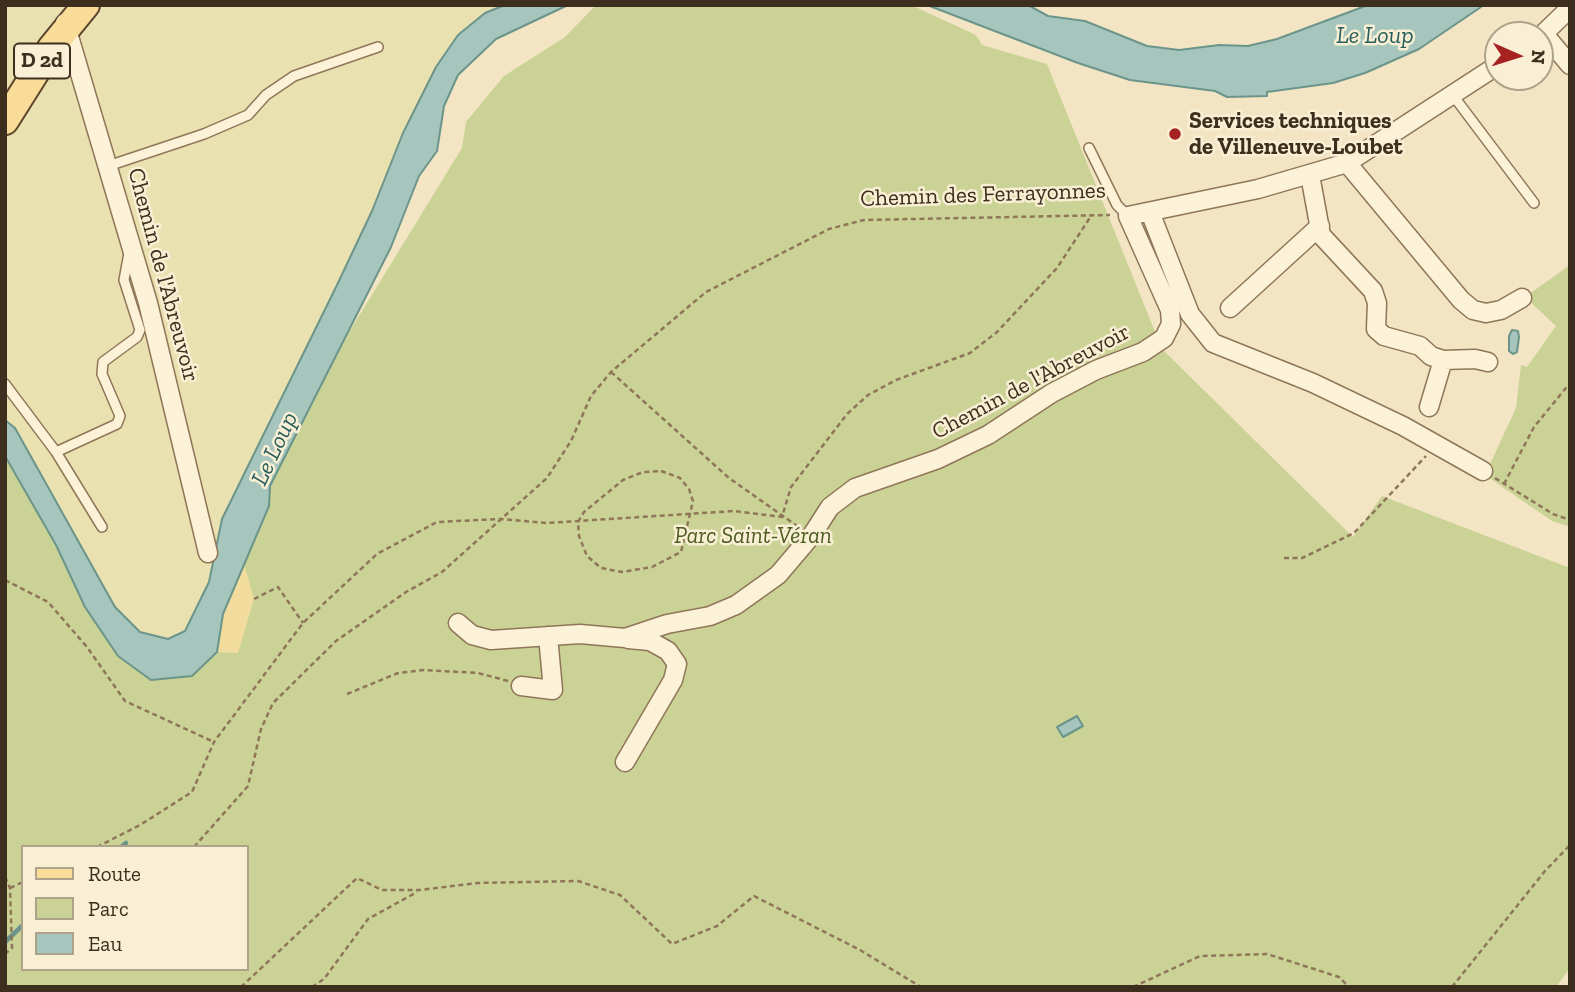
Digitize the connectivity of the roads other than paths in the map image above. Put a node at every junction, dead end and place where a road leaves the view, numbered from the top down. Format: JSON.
{"nodes":[{"id":1,"x":1570,"y":8,"type":"edge"},
{"id":2,"x":72,"y":13,"type":"edge"},
{"id":3,"x":1554,"y":24,"type":"edge"},
{"id":4,"x":378,"y":47,"type":"dead end"},
{"id":5,"x":1554,"y":48,"type":"edge"},
{"id":6,"x":1570,"y":65,"type":"edge"},
{"id":7,"x":1484,"y":74,"type":"edge"},
{"id":8,"x":1452,"y":94,"type":"junction"},
{"id":9,"x":5,"y":102,"type":"edge"},
{"id":10,"x":5,"y":121,"type":"edge"},
{"id":11,"x":1089,"y":148,"type":"dead end"},
{"id":12,"x":1347,"y":163,"type":"junction"},
{"id":13,"x":108,"y":166,"type":"junction"},
{"id":14,"x":1310,"y":175,"type":"junction"},
{"id":15,"x":1534,"y":203,"type":"dead end"},
{"id":16,"x":1150,"y":212,"type":"junction"},
{"id":17,"x":1128,"y":216,"type":"junction"},
{"id":18,"x":1320,"y":226,"type":"junction"},
{"id":19,"x":131,"y":245,"type":"junction"},
{"id":20,"x":1522,"y":298,"type":"dead end"},
{"id":21,"x":1230,"y":308,"type":"dead end"},
{"id":22,"x":1443,"y":360,"type":"junction"},
{"id":23,"x":1488,"y":362,"type":"dead end"},
{"id":24,"x":5,"y":384,"type":"edge"},
{"id":25,"x":1429,"y":407,"type":"dead end"},
{"id":26,"x":57,"y":452,"type":"junction"},
{"id":27,"x":1483,"y":471,"type":"road end"},
{"id":28,"x":102,"y":527,"type":"dead end"},
{"id":29,"x":208,"y":553,"type":"dead end"},
{"id":30,"x":458,"y":623,"type":"dead end"},
{"id":31,"x":548,"y":636,"type":"junction"},
{"id":32,"x":625,"y":638,"type":"junction"},
{"id":33,"x":522,"y":686,"type":"road end"},
{"id":34,"x":625,"y":762,"type":"dead end"}],
"edges":[{"from":1,"to":3,"type":"street"},
{"from":2,"to":9,"type":"main road","number":"D 2d"},
{"from":2,"to":10,"type":"main road","number":"D 2d"},
{"from":2,"to":13,"type":"street","name":"Chemin de l'Abreuvoir"},
{"from":4,"to":13,"type":"lane"},
{"from":5,"to":6,"type":"street"},
{"from":7,"to":8,"type":"street"},
{"from":8,"to":12,"type":"street"},
{"from":8,"to":15,"type":"lane"},
{"from":11,"to":17,"type":"lane"},
{"from":12,"to":14,"type":"street"},
{"from":12,"to":20,"type":"street"},
{"from":13,"to":19,"type":"street","name":"Chemin de l'Abreuvoir"},
{"from":14,"to":16,"type":"street"},
{"from":14,"to":18,"type":"street"},
{"from":16,"to":17,"type":"street"},
{"from":16,"to":27,"type":"street"},
{"from":17,"to":32,"type":"street","name":"Chemin de l'Abreuvoir"},
{"from":18,"to":21,"type":"street"},
{"from":18,"to":22,"type":"street"},
{"from":19,"to":26,"type":"lane"},
{"from":19,"to":29,"type":"street","name":"Chemin de l'Abreuvoir"},
{"from":22,"to":23,"type":"street"},
{"from":22,"to":25,"type":"street"},
{"from":24,"to":26,"type":"lane"},
{"from":26,"to":28,"type":"lane"},
{"from":30,"to":31,"type":"street"},
{"from":31,"to":32,"type":"street"},
{"from":31,"to":33,"type":"street"},
{"from":32,"to":34,"type":"street"}]}
